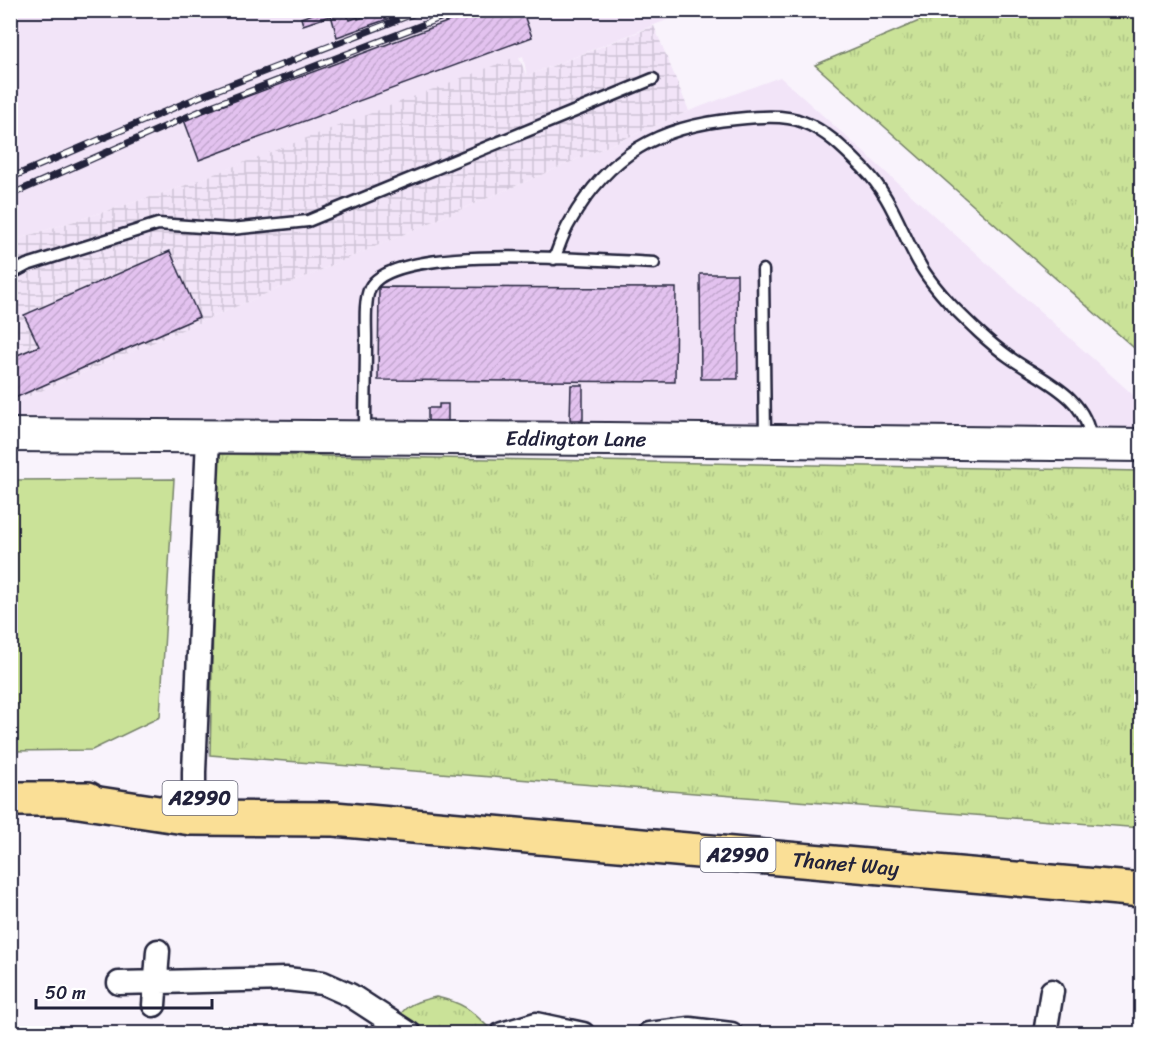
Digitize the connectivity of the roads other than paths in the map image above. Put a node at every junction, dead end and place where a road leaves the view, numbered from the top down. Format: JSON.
{"nodes":[{"id":1,"x":654,"y":79,"type":"dead end"},
{"id":2,"x":554,"y":260,"type":"junction"},
{"id":3,"x":654,"y":263,"type":"dead end"},
{"id":4,"x":762,"y":270,"type":"dead end"},
{"id":5,"x":10,"y":274,"type":"edge"},
{"id":6,"x":10,"y":435,"type":"edge"},
{"id":7,"x":208,"y":437,"type":"junction"},
{"id":8,"x":365,"y":438,"type":"junction"},
{"id":9,"x":765,"y":442,"type":"junction"},
{"id":10,"x":1092,"y":444,"type":"junction"},
{"id":11,"x":1142,"y":445,"type":"edge"},
{"id":12,"x":194,"y":797,"type":"junction"},
{"id":13,"x":10,"y":799,"type":"edge"},
{"id":14,"x":66,"y":800,"type":"junction"},
{"id":15,"x":334,"y":819,"type":"junction"},
{"id":16,"x":1142,"y":890,"type":"edge"},
{"id":17,"x":159,"y":951,"type":"dead end"},
{"id":18,"x":156,"y":981,"type":"junction"},
{"id":19,"x":119,"y":983,"type":"dead end"},
{"id":20,"x":1052,"y":991,"type":"dead end"},
{"id":21,"x":154,"y":1005,"type":"dead end"},
{"id":22,"x":410,"y":1034,"type":"edge"},
{"id":23,"x":502,"y":1034,"type":"edge"},
{"id":24,"x":582,"y":1034,"type":"edge"},
{"id":25,"x":649,"y":1034,"type":"edge"},
{"id":26,"x":730,"y":1034,"type":"edge"},
{"id":27,"x":1045,"y":1034,"type":"edge"}],
"edges":[{"from":1,"to":5,"type":"lane"},
{"from":2,"to":3,"type":"lane"},
{"from":2,"to":8,"type":"lane"},
{"from":2,"to":10,"type":"lane"},
{"from":4,"to":9,"type":"lane"},
{"from":6,"to":7,"type":"street","name":"Eddington Lane"},
{"from":7,"to":8,"type":"street","name":"Eddington Lane"},
{"from":7,"to":12,"type":"street"},
{"from":8,"to":9,"type":"street","name":"Eddington Lane"},
{"from":9,"to":10,"type":"street","name":"Eddington Lane"},
{"from":10,"to":11,"type":"street","name":"Eddington Lane"},
{"from":12,"to":14,"type":"main road","name":"Thanet Way","number":"A2990"},
{"from":12,"to":15,"type":"main road","name":"Thanet Way","number":"A2990"},
{"from":13,"to":14,"type":"main road","name":"Thanet Way","number":"A2990"},
{"from":14,"to":15,"type":"main road","name":"Thanet Way","number":"A2990"},
{"from":15,"to":16,"type":"main road","name":"Thanet Way","number":"A2990"},
{"from":17,"to":18,"type":"street"},
{"from":18,"to":19,"type":"street"},
{"from":18,"to":21,"type":"street"},
{"from":18,"to":22,"type":"street"},
{"from":20,"to":27,"type":"street"},
{"from":23,"to":24,"type":"street"},
{"from":25,"to":26,"type":"street"}]}
